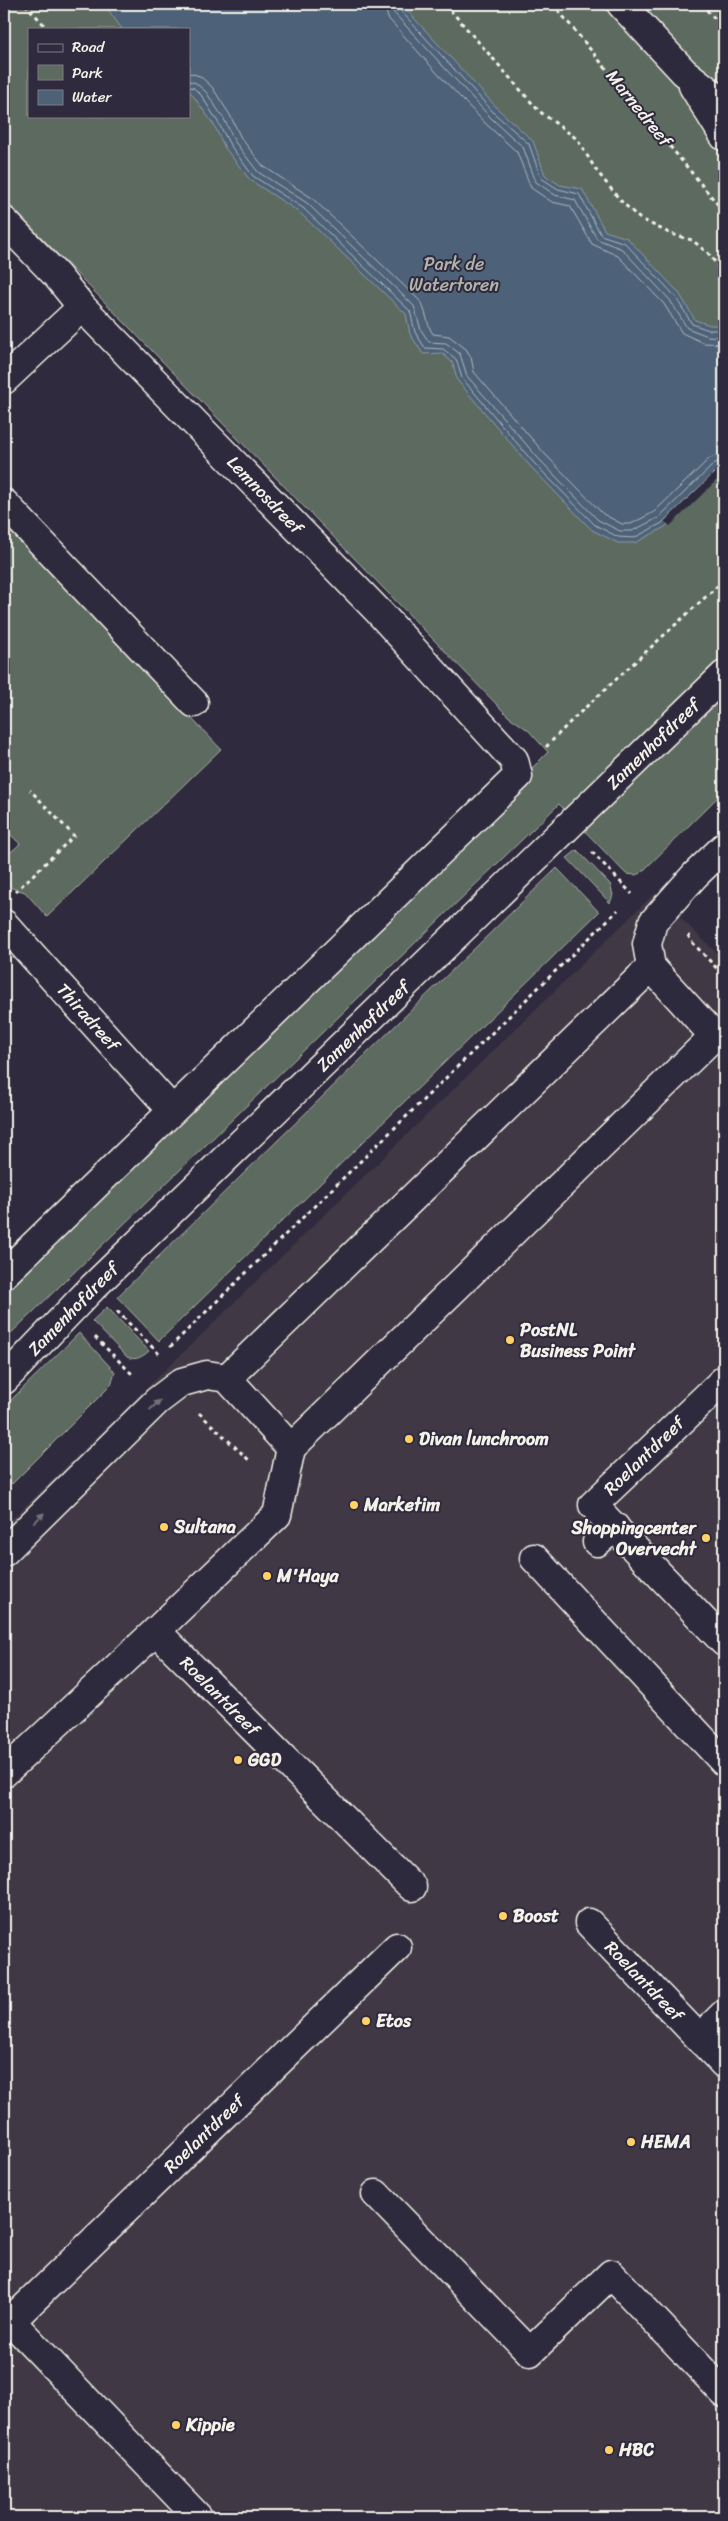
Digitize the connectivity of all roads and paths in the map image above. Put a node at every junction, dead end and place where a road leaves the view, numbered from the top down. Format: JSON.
{"nodes":[{"id":1,"x":25,"y":4,"type":"edge"},
{"id":2,"x":444,"y":4,"type":"edge"},
{"id":3,"x":553,"y":4,"type":"edge"},
{"id":4,"x":621,"y":4,"type":"edge"},
{"id":5,"x":701,"y":4,"type":"edge"},
{"id":6,"x":47,"y":28,"type":"edge"},
{"id":7,"x":724,"y":28,"type":"edge"},
{"id":8,"x":684,"y":72,"type":"junction"},
{"id":9,"x":724,"y":103,"type":"edge"},
{"id":10,"x":724,"y":136,"type":"edge"},
{"id":11,"x":724,"y":212,"type":"edge"},
{"id":12,"x":4,"y":221,"type":"edge"},
{"id":13,"x":724,"y":275,"type":"edge"},
{"id":14,"x":82,"y":306,"type":"junction"},
{"id":15,"x":4,"y":380,"type":"edge"},
{"id":16,"x":4,"y":503,"type":"edge"},
{"id":17,"x":724,"y":580,"type":"edge"},
{"id":18,"x":724,"y":675,"type":"edge"},
{"id":19,"x":194,"y":704,"type":"dead end"},
{"id":20,"x":518,"y":776,"type":"junction"},
{"id":21,"x":30,"y":790,"type":"dead end"},
{"id":22,"x":724,"y":847,"type":"edge"},
{"id":23,"x":640,"y":888,"type":"dead end"},
{"id":24,"x":11,"y":896,"type":"dead end"},
{"id":25,"x":674,"y":900,"type":"junction"},
{"id":26,"x":626,"y":902,"type":"dead end"},
{"id":27,"x":619,"y":909,"type":"dead end"},
{"id":28,"x":4,"y":924,"type":"edge"},
{"id":29,"x":651,"y":967,"type":"junction"},
{"id":30,"x":724,"y":976,"type":"edge"},
{"id":31,"x":172,"y":1110,"type":"junction"},
{"id":32,"x":8,"y":1260,"type":"edge"},
{"id":33,"x":155,"y":1362,"type":"dead end"},
{"id":34,"x":227,"y":1378,"type":"junction"},
{"id":35,"x":4,"y":1380,"type":"edge"},
{"id":36,"x":724,"y":1380,"type":"edge"},
{"id":37,"x":291,"y":1448,"type":"junction"},
{"id":38,"x":4,"y":1552,"type":"edge"},
{"id":39,"x":534,"y":1558,"type":"dead end"},
{"id":40,"x":156,"y":1632,"type":"junction"},
{"id":41,"x":724,"y":1642,"type":"edge"},
{"id":42,"x":724,"y":1762,"type":"edge"},
{"id":43,"x":4,"y":1773,"type":"edge"},
{"id":44,"x":412,"y":1887,"type":"dead end"},
{"id":45,"x":589,"y":1923,"type":"dead end"},
{"id":46,"x":396,"y":1947,"type":"dead end"},
{"id":47,"x":724,"y":2014,"type":"edge"},
{"id":48,"x":700,"y":2038,"type":"junction"},
{"id":49,"x":724,"y":2064,"type":"edge"},
{"id":50,"x":376,"y":2194,"type":"dead end"},
{"id":51,"x":7,"y":2317,"type":"edge"},
{"id":52,"x":724,"y":2393,"type":"edge"},
{"id":53,"x":198,"y":2517,"type":"edge"}],
"edges":[{"from":1,"to":6,"type":"path"},
{"from":2,"to":13,"type":"path"},
{"from":3,"to":11,"type":"path","name":"Marnedreef"},
{"from":4,"to":8,"type":"street"},
{"from":5,"to":7,"type":"path"},
{"from":8,"to":9,"type":"street"},
{"from":8,"to":10,"type":"street"},
{"from":12,"to":14,"type":"street","name":"Lemnosdreef"},
{"from":14,"to":15,"type":"street"},
{"from":14,"to":20,"type":"street","name":"Lemnosdreef"},
{"from":16,"to":19,"type":"street"},
{"from":17,"to":20,"type":"path"},
{"from":18,"to":35,"type":"street","name":"Zamenhofdreef"},
{"from":20,"to":31,"type":"street"},
{"from":21,"to":24,"type":"path"},
{"from":22,"to":25,"type":"street"},
{"from":23,"to":26,"type":"path"},
{"from":25,"to":29,"type":"street"},
{"from":25,"to":30,"type":"path"},
{"from":27,"to":33,"type":"path"},
{"from":28,"to":31,"type":"street","name":"Thiradreef"},
{"from":29,"to":34,"type":"street"},
{"from":29,"to":37,"type":"street"},
{"from":31,"to":32,"type":"street"},
{"from":34,"to":37,"type":"street"},
{"from":38,"to":34,"type":"street","one_way":true},
{"from":36,"to":41,"type":"street","name":"Roelantdreef"},
{"from":37,"to":40,"type":"street"},
{"from":39,"to":42,"type":"street"},
{"from":40,"to":43,"type":"street"},
{"from":40,"to":44,"type":"street","name":"Roelantdreef"},
{"from":45,"to":48,"type":"street","name":"Roelantdreef"},
{"from":46,"to":51,"type":"street","name":"Roelantdreef"},
{"from":47,"to":48,"type":"street"},
{"from":48,"to":49,"type":"street","name":"Roelantdreef"},
{"from":50,"to":52,"type":"street"},
{"from":51,"to":53,"type":"street","name":"Roelantdreef"}]}
